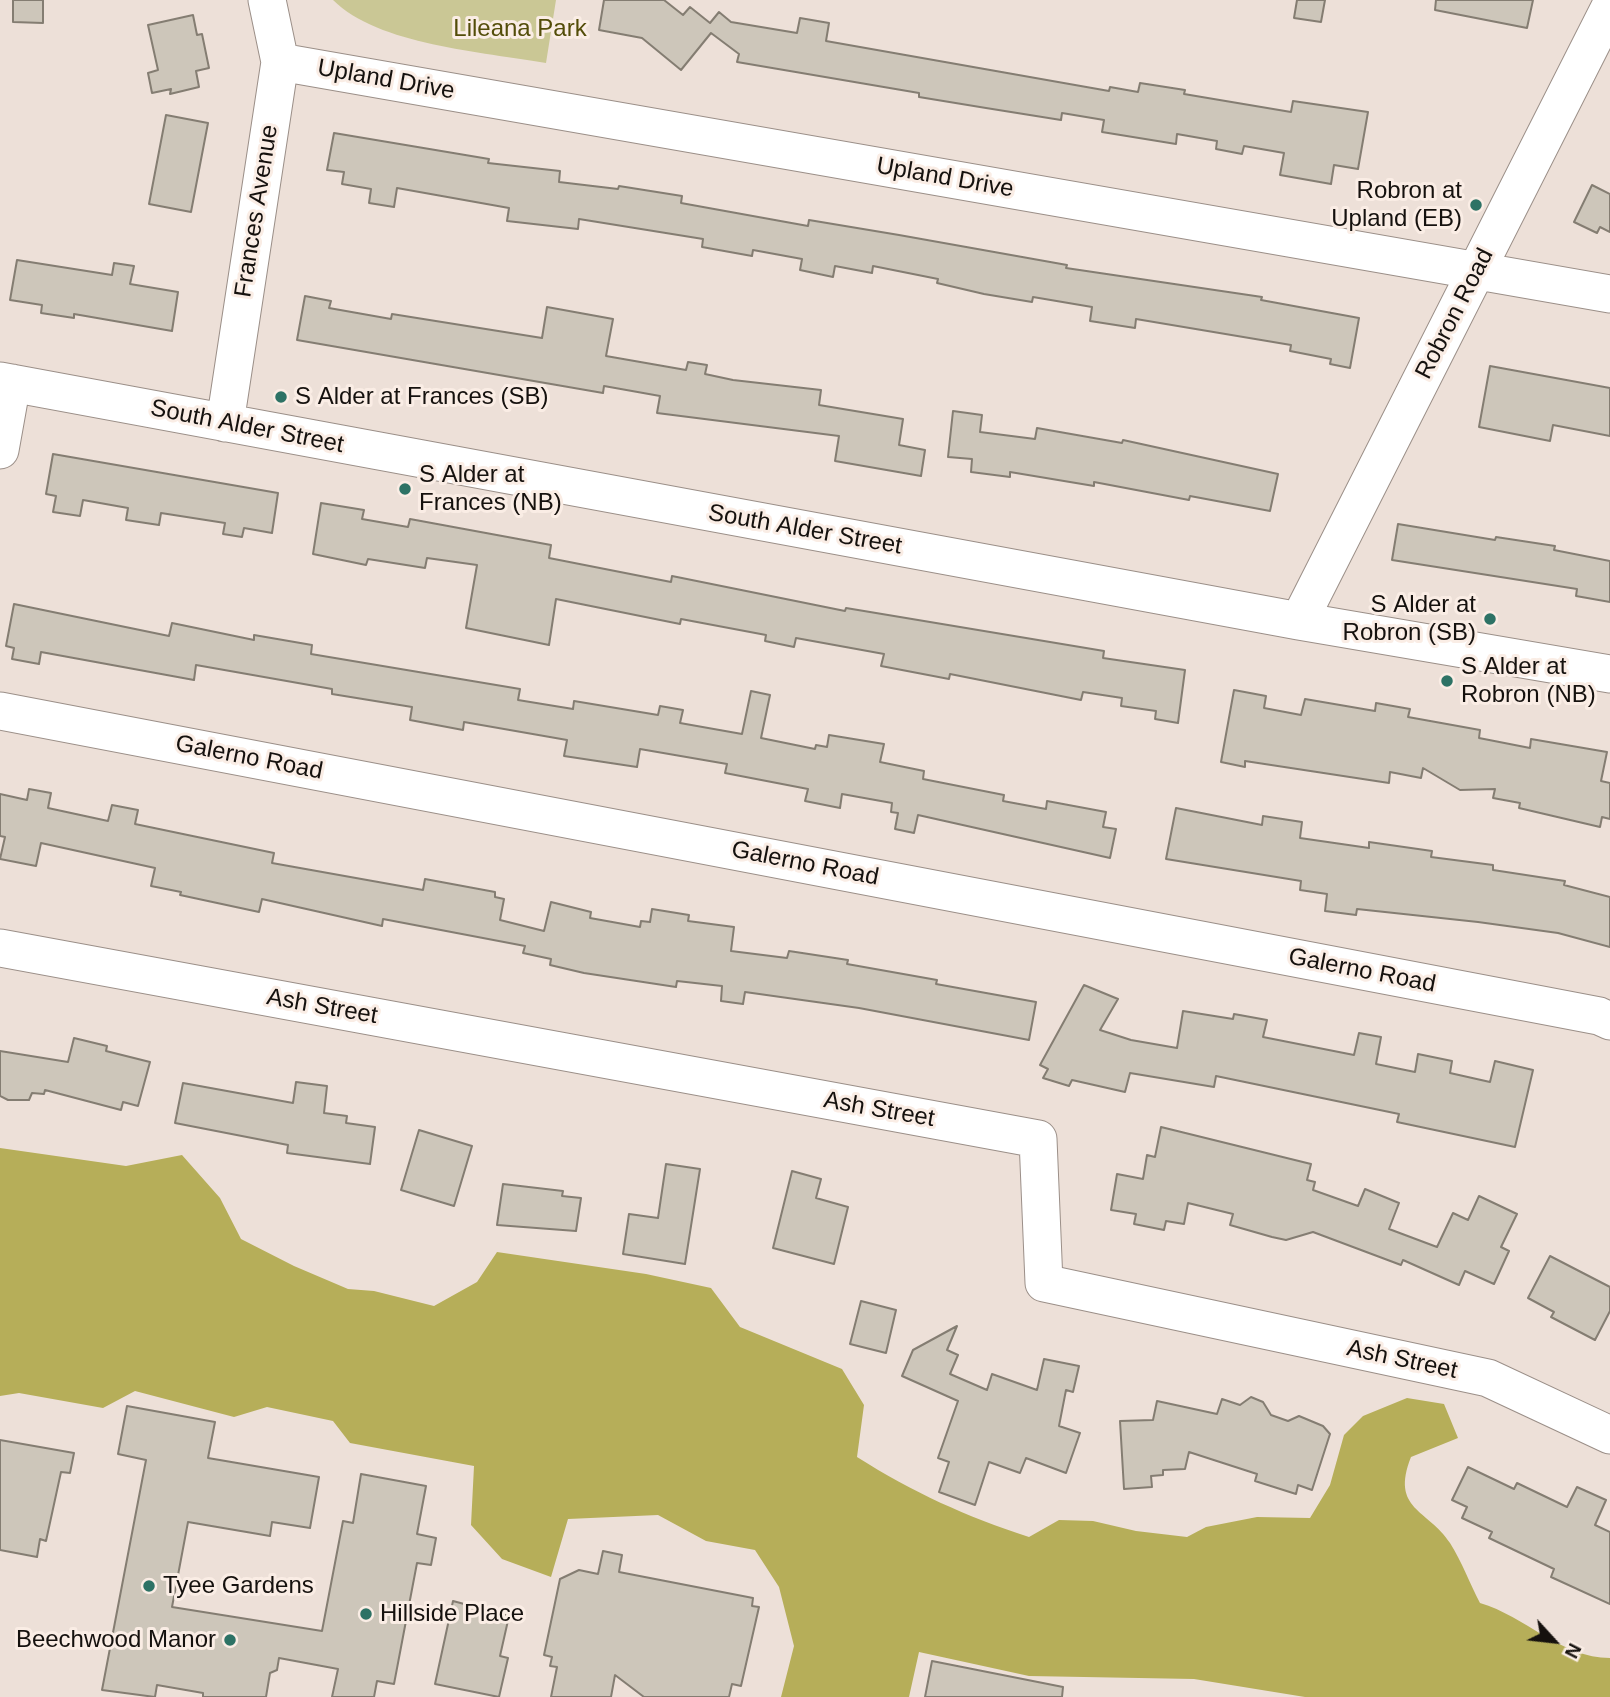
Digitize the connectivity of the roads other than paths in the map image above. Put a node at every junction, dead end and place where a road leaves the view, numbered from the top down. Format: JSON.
{"nodes":[{"id":1,"x":267,"y":0,"type":"edge"},
{"id":2,"x":1610,"y":6,"type":"edge"},
{"id":3,"x":280,"y":61,"type":"junction"},
{"id":4,"x":1476,"y":271,"type":"junction"},
{"id":5,"x":1610,"y":294,"type":"edge"},
{"id":6,"x":6,"y":382,"type":"edge"},
{"id":7,"x":225,"y":423,"type":"junction"},
{"id":8,"x":0,"y":450,"type":"edge"},
{"id":9,"x":1299,"y":621,"type":"junction"},
{"id":10,"x":1610,"y":674,"type":"edge"},
{"id":11,"x":0,"y":710,"type":"edge"},
{"id":12,"x":0,"y":948,"type":"edge"},
{"id":13,"x":1610,"y":1021,"type":"edge"},
{"id":14,"x":1610,"y":1435,"type":"edge"}],
"edges":[{"from":1,"to":3,"type":"street","name":"Frances Avenue"},
{"from":2,"to":4,"type":"street","name":"Robron Road"},
{"from":3,"to":4,"type":"street","name":"Upland Drive"},
{"from":3,"to":7,"type":"street","name":"Frances Avenue"},
{"from":4,"to":5,"type":"street","name":"Upland Drive"},
{"from":4,"to":9,"type":"street","name":"Robron Road"},
{"from":6,"to":7,"type":"street","name":"South Alder Street"},
{"from":6,"to":8,"type":"street"},
{"from":7,"to":9,"type":"street","name":"South Alder Street"},
{"from":9,"to":10,"type":"street","name":"South Alder Street"},
{"from":11,"to":13,"type":"street","name":"Galerno Road"},
{"from":12,"to":14,"type":"street","name":"Ash Street"}]}
